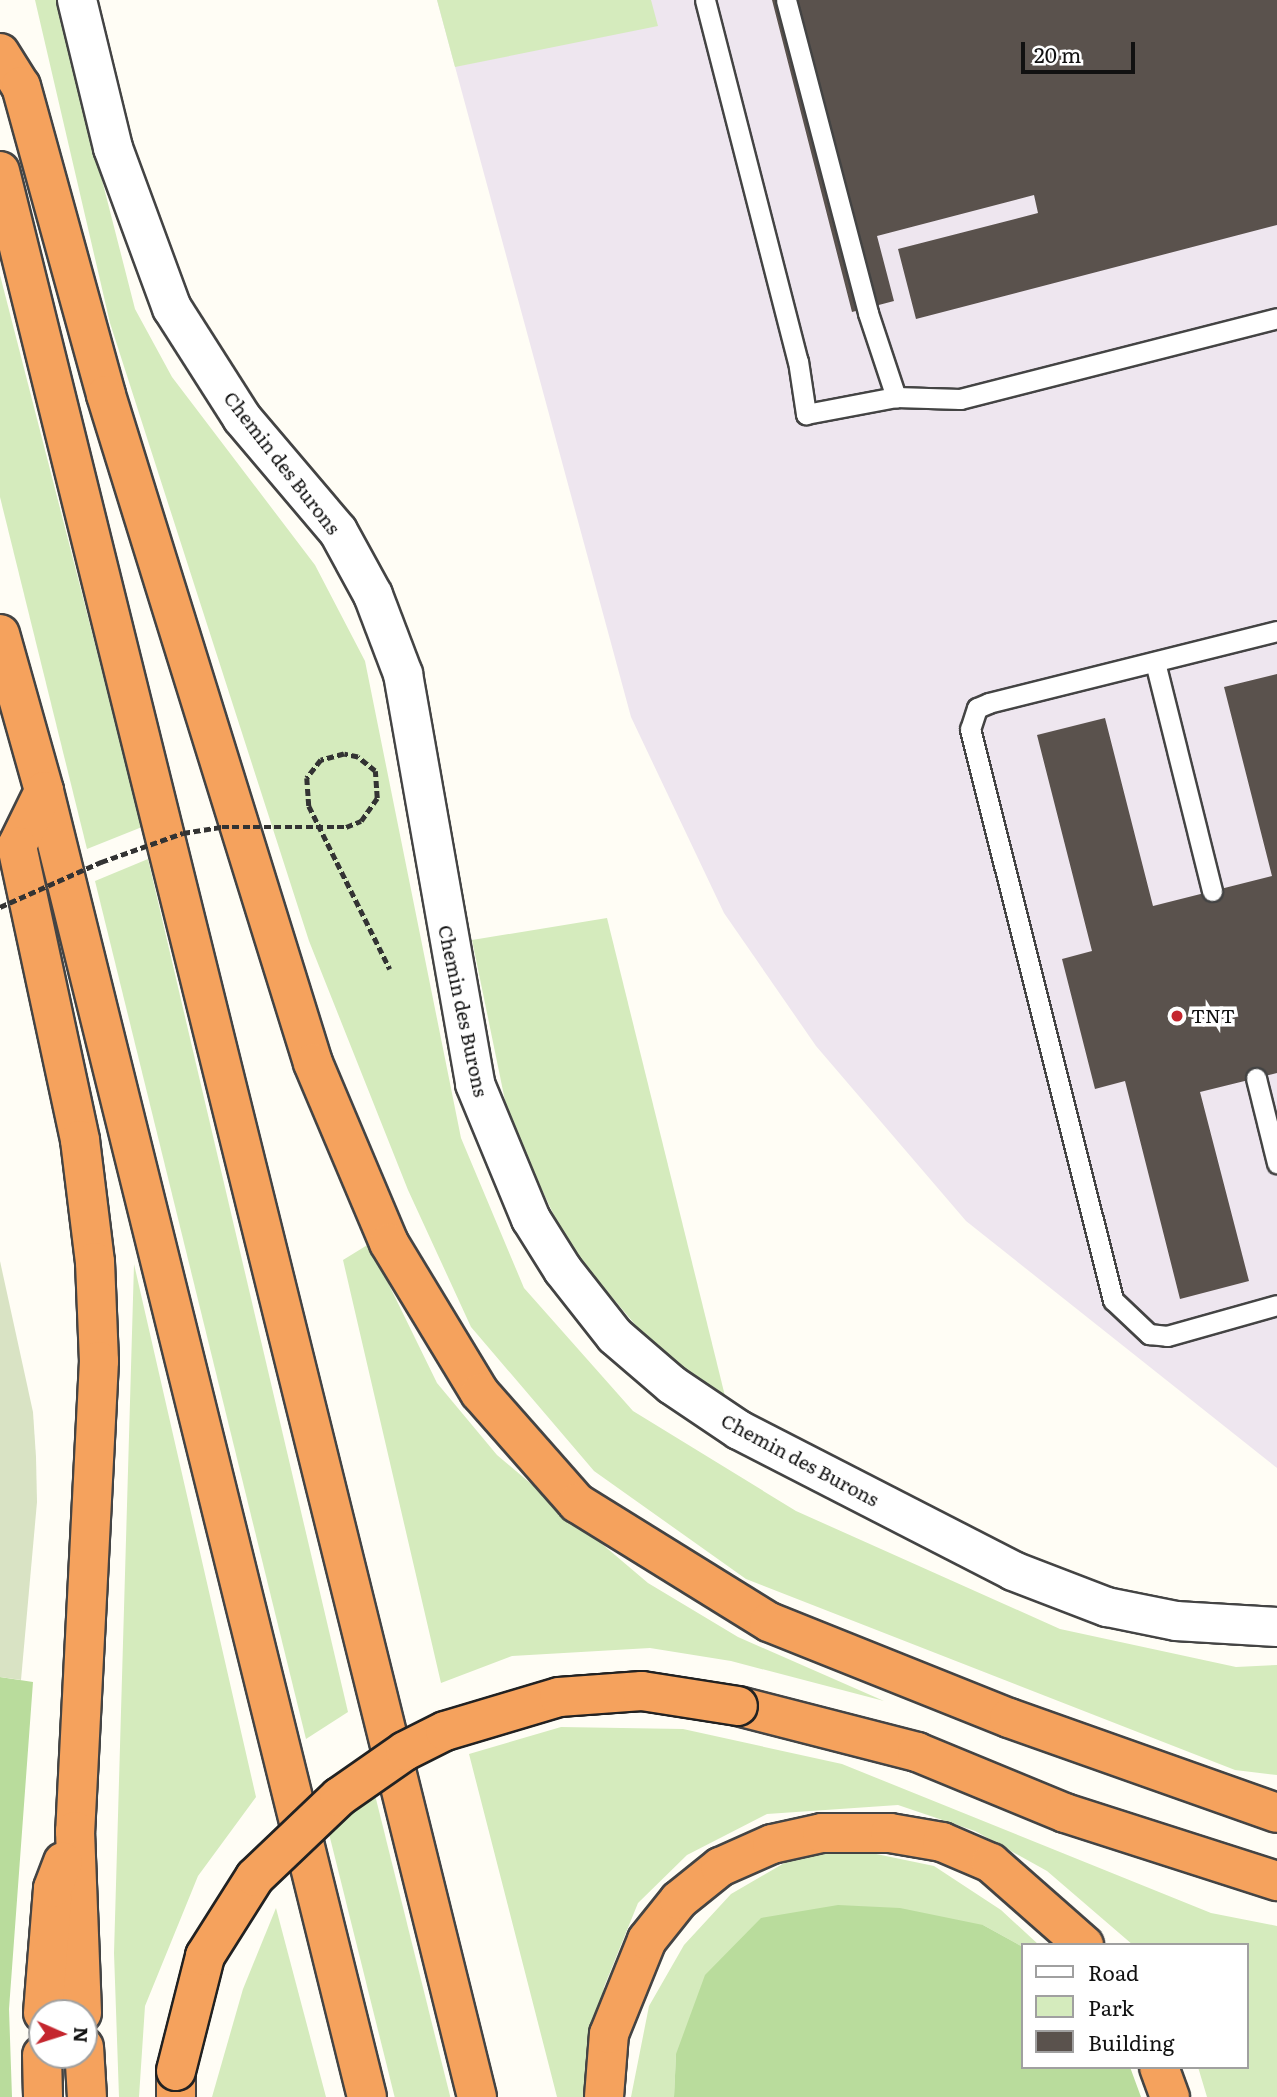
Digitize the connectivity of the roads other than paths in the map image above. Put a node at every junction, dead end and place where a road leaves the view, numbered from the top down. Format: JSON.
{"nodes":[{"id":1,"x":77,"y":0,"type":"edge"},
{"id":2,"x":705,"y":0,"type":"edge"},
{"id":3,"x":786,"y":0,"type":"edge"},
{"id":4,"x":0,"y":53,"type":"edge"},
{"id":5,"x":0,"y":171,"type":"edge"},
{"id":6,"x":1277,"y":318,"type":"edge"},
{"id":7,"x":896,"y":397,"type":"junction"},
{"id":8,"x":1277,"y":631,"type":"edge"},
{"id":9,"x":0,"y":634,"type":"edge"},
{"id":10,"x":1155,"y":662,"type":"junction"},
{"id":11,"x":44,"y":791,"type":"junction"},
{"id":12,"x":1212,"y":891,"type":"dead end"},
{"id":13,"x":1256,"y":1078,"type":"dead end"},
{"id":14,"x":1277,"y":1163,"type":"edge"},
{"id":15,"x":1277,"y":1306,"type":"edge"},
{"id":16,"x":1277,"y":1627,"type":"edge"},
{"id":17,"x":1277,"y":1813,"type":"edge"},
{"id":18,"x":75,"y":1831,"type":"junction"},
{"id":19,"x":1277,"y":1881,"type":"edge"},
{"id":20,"x":1082,"y":1943,"type":"edge"},
{"id":21,"x":44,"y":1999,"type":"edge"},
{"id":22,"x":81,"y":1999,"type":"edge"},
{"id":23,"x":42,"y":2069,"type":"edge"},
{"id":24,"x":85,"y":2069,"type":"edge"},
{"id":25,"x":1160,"y":2069,"type":"edge"},
{"id":26,"x":176,"y":2084,"type":"edge"},
{"id":27,"x":43,"y":2097,"type":"edge"},
{"id":28,"x":87,"y":2097,"type":"edge"},
{"id":29,"x":367,"y":2097,"type":"edge"},
{"id":30,"x":477,"y":2097,"type":"edge"},
{"id":31,"x":604,"y":2097,"type":"edge"},
{"id":32,"x":1170,"y":2097,"type":"edge"}],
"edges":[{"from":1,"to":16,"type":"street","name":"Chemin des Burons"},
{"from":2,"to":7,"type":"lane"},
{"from":3,"to":7,"type":"lane"},
{"from":4,"to":17,"type":"highway"},
{"from":5,"to":30,"type":"highway"},
{"from":6,"to":7,"type":"lane"},
{"from":8,"to":10,"type":"lane"},
{"from":9,"to":11,"type":"highway"},
{"from":10,"to":12,"type":"lane"},
{"from":10,"to":15,"type":"lane"},
{"from":11,"to":18,"type":"highway"},
{"from":11,"to":29,"type":"highway"},
{"from":13,"to":14,"type":"lane"},
{"from":18,"to":21,"type":"highway"},
{"from":18,"to":22,"type":"highway"},
{"from":19,"to":26,"type":"highway","bridge":true},
{"from":20,"to":31,"type":"highway"},
{"from":23,"to":27,"type":"highway"},
{"from":24,"to":28,"type":"highway"},
{"from":25,"to":32,"type":"highway"}]}
